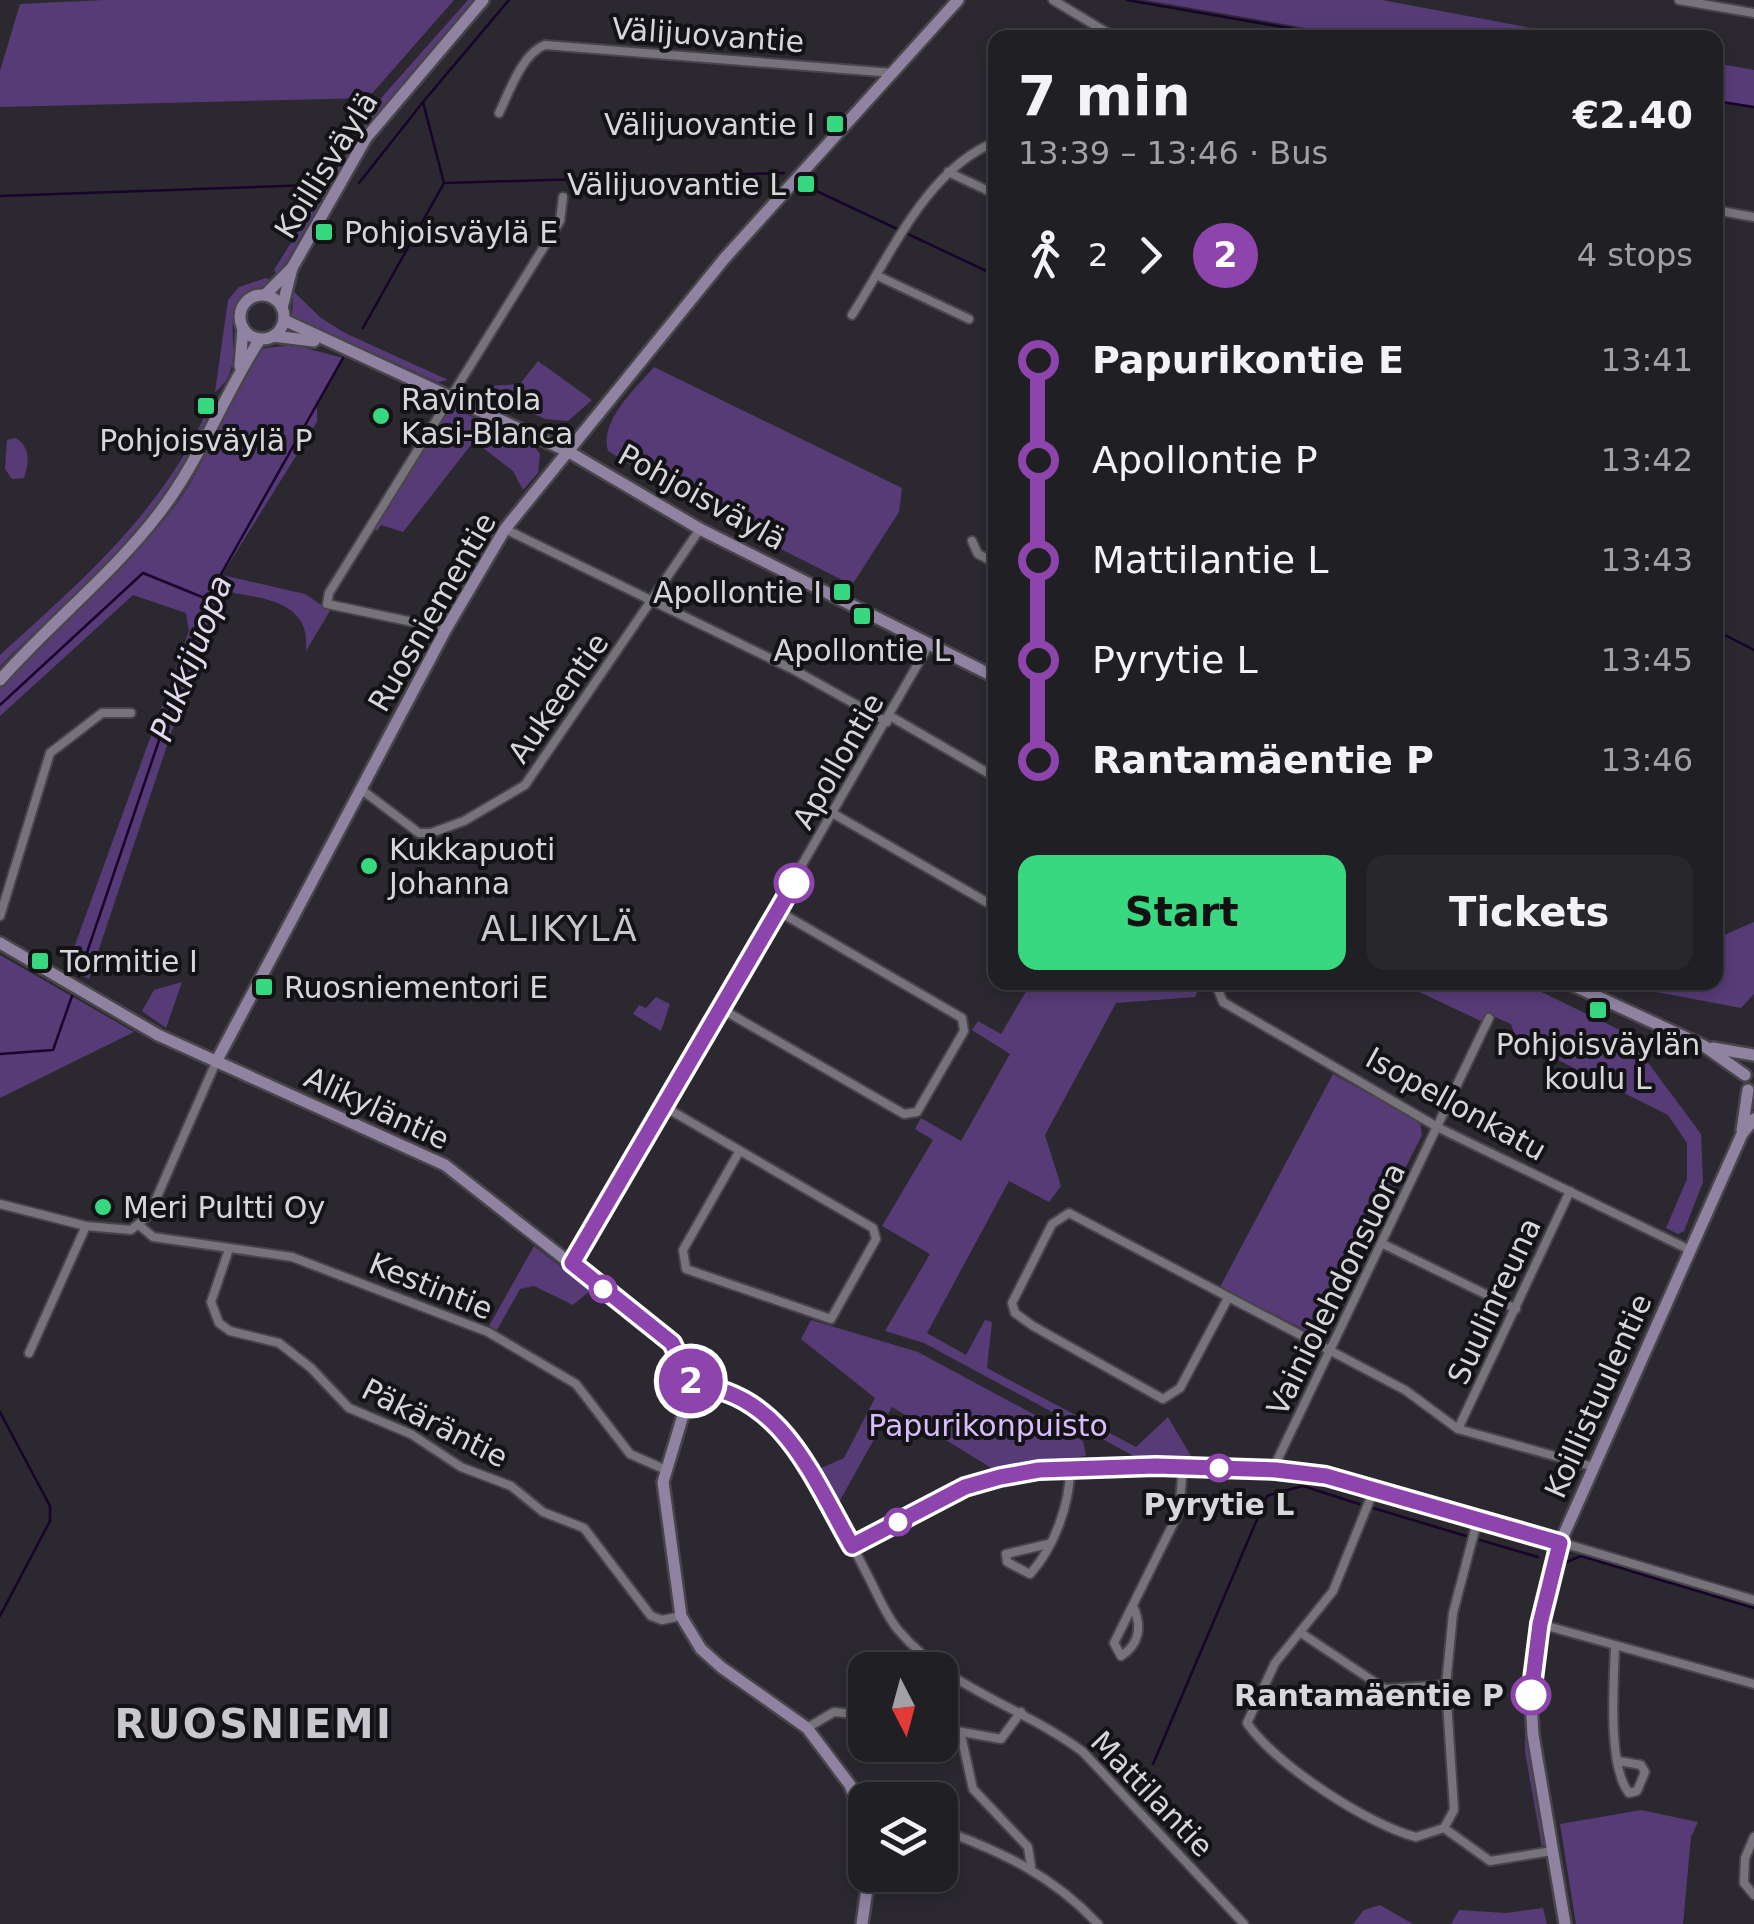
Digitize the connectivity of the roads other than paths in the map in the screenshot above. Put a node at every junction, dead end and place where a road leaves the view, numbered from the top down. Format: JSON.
{"nodes":[{"id":1,"x":483,"y":0,"type":"edge"},
{"id":2,"x":958,"y":0,"type":"edge"},
{"id":3,"x":1054,"y":0,"type":"edge"},
{"id":4,"x":1679,"y":0,"type":"edge"},
{"id":5,"x":1754,"y":14,"type":"edge"},
{"id":6,"x":1103,"y":30,"type":"edge"},
{"id":7,"x":892,"y":73,"type":"junction"},
{"id":8,"x":499,"y":113,"type":"dead end"},
{"id":9,"x":988,"y":146,"type":"edge"},
{"id":10,"x":948,"y":172,"type":"junction"},
{"id":11,"x":988,"y":191,"type":"edge"},
{"id":12,"x":563,"y":197,"type":"dead end"},
{"id":13,"x":1723,"y":211,"type":"edge"},
{"id":14,"x":1754,"y":216,"type":"edge"},
{"id":15,"x":292,"y":268,"type":"junction"},
{"id":16,"x":878,"y":276,"type":"junction"},
{"id":17,"x":266,"y":295,"type":"junction"},
{"id":18,"x":283,"y":314,"type":"junction"},
{"id":19,"x":852,"y":315,"type":"dead end"},
{"id":20,"x":969,"y":319,"type":"dead end"},
{"id":21,"x":242,"y":328,"type":"junction"},
{"id":22,"x":267,"y":337,"type":"junction"},
{"id":23,"x":328,"y":343,"type":"junction"},
{"id":24,"x":240,"y":366,"type":"junction"},
{"id":25,"x":450,"y":396,"type":"junction"},
{"id":26,"x":570,"y":452,"type":"junction"},
{"id":27,"x":505,"y":529,"type":"junction"},
{"id":28,"x":700,"y":529,"type":"junction"},
{"id":29,"x":972,"y":540,"type":"dead end"},
{"id":30,"x":988,"y":560,"type":"edge"},
{"id":31,"x":652,"y":603,"type":"junction"},
{"id":32,"x":446,"y":629,"type":"junction"},
{"id":33,"x":930,"y":643,"type":"junction"},
{"id":34,"x":988,"y":672,"type":"edge"},
{"id":35,"x":0,"y":680,"type":"edge"},
{"id":36,"x":130,"y":713,"type":"dead end"},
{"id":37,"x":888,"y":719,"type":"junction"},
{"id":38,"x":988,"y":773,"type":"edge"},
{"id":39,"x":362,"y":790,"type":"junction"},
{"id":40,"x":834,"y":814,"type":"junction"},
{"id":41,"x":988,"y":902,"type":"edge"},
{"id":42,"x":778,"y":910,"type":"junction"},
{"id":43,"x":0,"y":916,"type":"edge"},
{"id":44,"x":0,"y":944,"type":"edge"},
{"id":45,"x":1218,"y":990,"type":"edge"},
{"id":46,"x":1583,"y":990,"type":"edge"},
{"id":47,"x":720,"y":1008,"type":"junction"},
{"id":48,"x":1488,"y":1018,"type":"dead end"},
{"id":49,"x":1704,"y":1046,"type":"junction"},
{"id":50,"x":1754,"y":1057,"type":"edge"},
{"id":51,"x":216,"y":1062,"type":"junction"},
{"id":52,"x":1745,"y":1075,"type":"junction"},
{"id":53,"x":1751,"y":1094,"type":"edge"},
{"id":54,"x":663,"y":1106,"type":"junction"},
{"id":55,"x":1754,"y":1120,"type":"edge"},
{"id":56,"x":1439,"y":1128,"type":"junction"},
{"id":57,"x":1742,"y":1134,"type":"junction"},
{"id":58,"x":739,"y":1152,"type":"junction"},
{"id":59,"x":1570,"y":1191,"type":"junction"},
{"id":60,"x":0,"y":1204,"type":"edge"},
{"id":61,"x":139,"y":1225,"type":"junction"},
{"id":62,"x":86,"y":1226,"type":"junction"},
{"id":63,"x":1383,"y":1244,"type":"junction"},
{"id":64,"x":229,"y":1249,"type":"junction"},
{"id":65,"x":1690,"y":1250,"type":"junction"},
{"id":66,"x":572,"y":1263,"type":"junction"},
{"id":67,"x":1227,"y":1300,"type":"junction"},
{"id":68,"x":1516,"y":1309,"type":"junction"},
{"id":69,"x":1328,"y":1353,"type":"junction"},
{"id":70,"x":30,"y":1354,"type":"dead end"},
{"id":71,"x":692,"y":1385,"type":"junction"},
{"id":72,"x":1458,"y":1429,"type":"junction"},
{"id":73,"x":1183,"y":1466,"type":"junction"},
{"id":74,"x":1594,"y":1467,"type":"junction"},
{"id":75,"x":664,"y":1469,"type":"junction"},
{"id":76,"x":1070,"y":1469,"type":"junction"},
{"id":77,"x":1273,"y":1470,"type":"junction"},
{"id":78,"x":1375,"y":1487,"type":"junction"},
{"id":79,"x":1478,"y":1518,"type":"junction"},
{"id":80,"x":1560,"y":1543,"type":"junction"},
{"id":81,"x":1048,"y":1544,"type":"junction"},
{"id":82,"x":852,"y":1546,"type":"junction"},
{"id":83,"x":1754,"y":1600,"type":"edge"},
{"id":84,"x":1133,"y":1606,"type":"junction"},
{"id":85,"x":681,"y":1616,"type":"junction"},
{"id":86,"x":1540,"y":1624,"type":"junction"},
{"id":87,"x":1300,"y":1633,"type":"junction"},
{"id":88,"x":1616,"y":1646,"type":"junction"},
{"id":89,"x":1754,"y":1684,"type":"edge"},
{"id":90,"x":1446,"y":1685,"type":"junction"},
{"id":91,"x":1021,"y":1712,"type":"junction"},
{"id":92,"x":848,"y":1713,"type":"edge"},
{"id":93,"x":807,"y":1728,"type":"junction"},
{"id":94,"x":958,"y":1733,"type":"edge"},
{"id":95,"x":961,"y":1734,"type":"junction"},
{"id":96,"x":1619,"y":1762,"type":"dead end"},
{"id":97,"x":848,"y":1782,"type":"edge"},
{"id":98,"x":1444,"y":1828,"type":"junction"},
{"id":99,"x":958,"y":1836,"type":"edge"},
{"id":100,"x":1754,"y":1837,"type":"edge"},
{"id":101,"x":1552,"y":1851,"type":"junction"},
{"id":102,"x":1030,"y":1866,"type":"junction"},
{"id":103,"x":867,"y":1892,"type":"edge"},
{"id":104,"x":1751,"y":1894,"type":"edge"},
{"id":105,"x":862,"y":1924,"type":"edge"},
{"id":106,"x":1098,"y":1924,"type":"edge"},
{"id":107,"x":1244,"y":1924,"type":"edge"},
{"id":108,"x":1565,"y":1924,"type":"edge"}],
"edges":[{"from":1,"to":15,"type":"street","name":"Koillisväylä"},
{"from":2,"to":7,"type":"street","name":"Ruosniementie"},
{"from":3,"to":6,"type":"street"},
{"from":4,"to":5,"type":"street"},
{"from":7,"to":8,"type":"street","name":"Välijuovantie"},
{"from":7,"to":26,"type":"street","name":"Ruosniementie"},
{"from":9,"to":10,"type":"street"},
{"from":10,"to":11,"type":"street"},
{"from":10,"to":16,"type":"street"},
{"from":12,"to":25,"type":"street"},
{"from":13,"to":14,"type":"street"},
{"from":15,"to":17,"type":"street","name":"Koillisväylä"},
{"from":15,"to":18,"type":"street","name":"Koillisväylä"},
{"from":16,"to":19,"type":"street"},
{"from":16,"to":20,"type":"street"},
{"from":17,"to":18,"type":"street"},
{"from":17,"to":21,"type":"street"},
{"from":18,"to":22,"type":"street"},
{"from":18,"to":23,"type":"street","name":"Pohjoisväylä"},
{"from":21,"to":22,"type":"street"},
{"from":21,"to":24,"type":"street"},
{"from":22,"to":23,"type":"street","name":"Pohjoisväylä"},
{"from":22,"to":24,"type":"street"},
{"from":23,"to":25,"type":"street","name":"Pohjoisväylä"},
{"from":24,"to":35,"type":"street"},
{"from":25,"to":26,"type":"street","name":"Pohjoisväylä"},
{"from":25,"to":32,"type":"street"},
{"from":26,"to":27,"type":"street","name":"Ruosniementie"},
{"from":26,"to":28,"type":"street","name":"Pohjoisväylä"},
{"from":27,"to":31,"type":"street"},
{"from":27,"to":32,"type":"street","name":"Ruosniementie"},
{"from":28,"to":31,"type":"street","name":"Aukeentie"},
{"from":28,"to":33,"type":"street","name":"Pohjoisväylä"},
{"from":29,"to":30,"type":"street"},
{"from":31,"to":37,"type":"street"},
{"from":31,"to":39,"type":"street","name":"Aukeentie"},
{"from":32,"to":39,"type":"street","name":"Ruosniementie"},
{"from":33,"to":34,"type":"street","name":"Pohjoisväylä"},
{"from":33,"to":37,"type":"street","name":"Apollontie"},
{"from":36,"to":43,"type":"street"},
{"from":37,"to":38,"type":"street"},
{"from":37,"to":40,"type":"street","name":"Apollontie"},
{"from":39,"to":51,"type":"street","name":"Ruosniementie"},
{"from":40,"to":41,"type":"street"},
{"from":40,"to":42,"type":"street","name":"Apollontie"},
{"from":42,"to":47,"type":"street","name":"Apollontie"},
{"from":42,"to":47,"type":"street"},
{"from":44,"to":51,"type":"street"},
{"from":45,"to":56,"type":"street","name":"Isopellonkatu"},
{"from":46,"to":49,"type":"street"},
{"from":47,"to":54,"type":"street","name":"Apollontie"},
{"from":48,"to":56,"type":"street","name":"Vainiolehdonsuora"},
{"from":49,"to":50,"type":"street"},
{"from":49,"to":52,"type":"street"},
{"from":50,"to":52,"type":"street"},
{"from":51,"to":61,"type":"street"},
{"from":51,"to":66,"type":"street","name":"Alikyläntie"},
{"from":52,"to":53,"type":"street","name":"Koillistuulentie"},
{"from":53,"to":57,"type":"street","name":"Koillistuulentie"},
{"from":54,"to":58,"type":"street"},
{"from":54,"to":66,"type":"street","name":"Apollontie"},
{"from":55,"to":57,"type":"street","name":"Koillistuulentie"},
{"from":56,"to":59,"type":"street","name":"Isopellonkatu"},
{"from":56,"to":63,"type":"street","name":"Vainiolehdonsuora"},
{"from":57,"to":65,"type":"street","name":"Koillistuulentie"},
{"from":58,"to":58,"type":"street"},
{"from":59,"to":65,"type":"street","name":"Isopellonkatu"},
{"from":59,"to":68,"type":"street","name":"Suulinreuna"},
{"from":60,"to":62,"type":"street"},
{"from":61,"to":62,"type":"street"},
{"from":61,"to":64,"type":"street","name":"Kestintie"},
{"from":62,"to":70,"type":"street"},
{"from":63,"to":68,"type":"street"},
{"from":63,"to":69,"type":"street","name":"Vainiolehdonsuora"},
{"from":64,"to":75,"type":"street","name":"Kestintie"},
{"from":64,"to":85,"type":"street","name":"Päkäräntie"},
{"from":65,"to":74,"type":"street","name":"Koillistuulentie"},
{"from":66,"to":71,"type":"street","name":"Alikyläntie"},
{"from":67,"to":67,"type":"street"},
{"from":67,"to":69,"type":"street"},
{"from":68,"to":72,"type":"street","name":"Suulinreuna"},
{"from":69,"to":72,"type":"street"},
{"from":69,"to":77,"type":"street","name":"Vainiolehdonsuora"},
{"from":71,"to":75,"type":"street"},
{"from":71,"to":82,"type":"street","name":"Mattilantie"},
{"from":72,"to":74,"type":"street"},
{"from":73,"to":76,"type":"street"},
{"from":73,"to":77,"type":"street"},
{"from":73,"to":84,"type":"street"},
{"from":74,"to":80,"type":"street","name":"Koillistuulentie"},
{"from":75,"to":85,"type":"street"},
{"from":76,"to":81,"type":"street"},
{"from":76,"to":82,"type":"street"},
{"from":77,"to":78,"type":"street"},
{"from":78,"to":79,"type":"street"},
{"from":78,"to":87,"type":"street"},
{"from":79,"to":80,"type":"street"},
{"from":79,"to":90,"type":"street"},
{"from":80,"to":83,"type":"street"},
{"from":80,"to":86,"type":"street","name":"Koillistuulentie"},
{"from":81,"to":81,"type":"street"},
{"from":82,"to":91,"type":"street","name":"Mattilantie"},
{"from":84,"to":84,"type":"street"},
{"from":85,"to":93,"type":"street"},
{"from":86,"to":88,"type":"street"},
{"from":86,"to":101,"type":"street","name":"Koillistuulentie"},
{"from":87,"to":90,"type":"street"},
{"from":87,"to":98,"type":"street"},
{"from":88,"to":89,"type":"street"},
{"from":88,"to":96,"type":"street"},
{"from":90,"to":98,"type":"street"},
{"from":91,"to":95,"type":"street"},
{"from":91,"to":107,"type":"street","name":"Mattilantie"},
{"from":92,"to":93,"type":"street"},
{"from":93,"to":97,"type":"street"},
{"from":94,"to":95,"type":"street"},
{"from":95,"to":102,"type":"street"},
{"from":98,"to":101,"type":"street"},
{"from":99,"to":102,"type":"street"},
{"from":100,"to":104,"type":"street"},
{"from":101,"to":108,"type":"street","name":"Koillistuulentie"},
{"from":102,"to":106,"type":"street"},
{"from":103,"to":105,"type":"street"}]}
